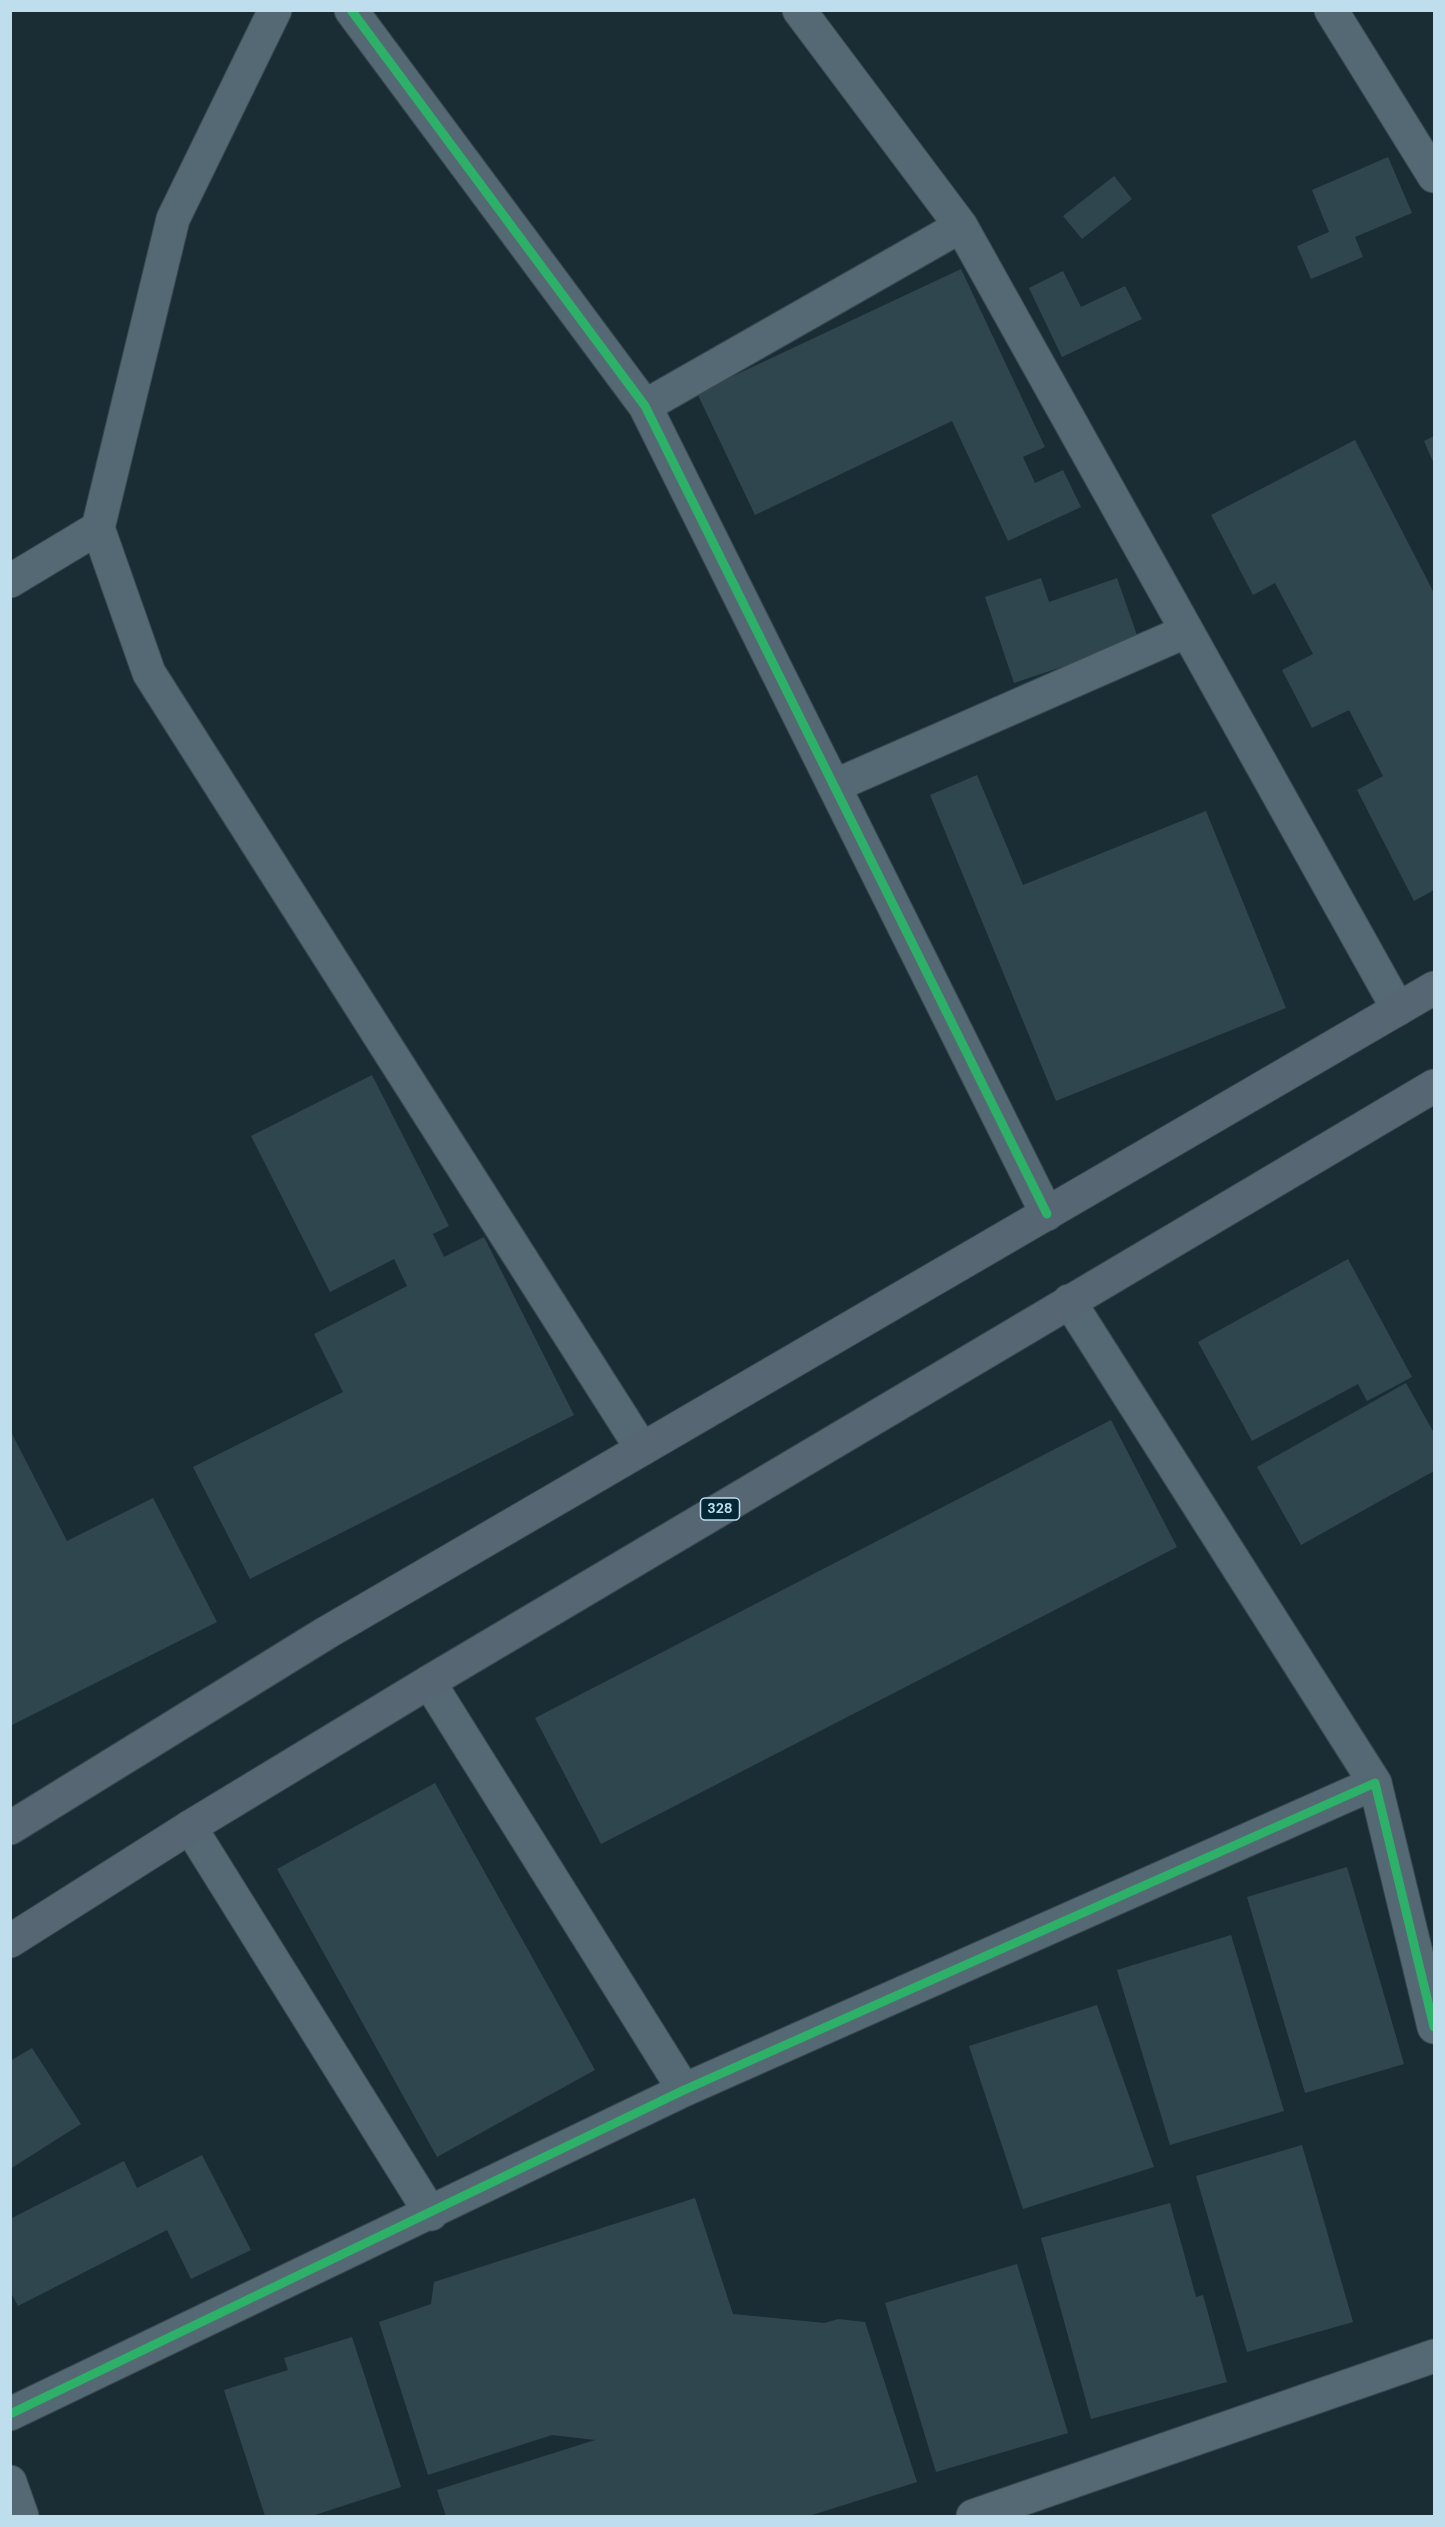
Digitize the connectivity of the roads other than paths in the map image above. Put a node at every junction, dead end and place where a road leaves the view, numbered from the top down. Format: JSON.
{"nodes":[{"id":1,"x":275,"y":10,"type":"edge"},
{"id":2,"x":351,"y":10,"type":"edge"},
{"id":3,"x":799,"y":10,"type":"edge"},
{"id":4,"x":1331,"y":10,"type":"edge"},
{"id":5,"x":1434,"y":176,"type":"edge"},
{"id":6,"x":961,"y":226,"type":"junction"},
{"id":7,"x":645,"y":406,"type":"junction"},
{"id":8,"x":98,"y":528,"type":"junction"},
{"id":9,"x":10,"y":581,"type":"edge"},
{"id":10,"x":1187,"y":631,"type":"junction"},
{"id":11,"x":834,"y":786,"type":"junction"},
{"id":12,"x":1434,"y":988,"type":"edge"},
{"id":13,"x":1398,"y":1009,"type":"junction"},
{"id":14,"x":1434,"y":1086,"type":"edge"},
{"id":15,"x":1047,"y":1214,"type":"junction"},
{"id":16,"x":1069,"y":1301,"type":"junction"},
{"id":17,"x":642,"y":1449,"type":"junction"},
{"id":18,"x":429,"y":1682,"type":"junction"},
{"id":19,"x":1375,"y":1782,"type":"junction"},
{"id":20,"x":190,"y":1827,"type":"junction"},
{"id":21,"x":10,"y":1828,"type":"edge"},
{"id":22,"x":10,"y":1941,"type":"edge"},
{"id":23,"x":1434,"y":2027,"type":"edge"},
{"id":24,"x":684,"y":2090,"type":"junction"},
{"id":25,"x":431,"y":2214,"type":"junction"},
{"id":26,"x":1434,"y":2356,"type":"edge"},
{"id":27,"x":10,"y":2414,"type":"edge"},
{"id":28,"x":10,"y":2482,"type":"edge"},
{"id":29,"x":22,"y":2517,"type":"edge"},
{"id":30,"x":973,"y":2517,"type":"edge"}],
"edges":[{"from":1,"to":8,"type":"street"},
{"from":2,"to":7,"type":"street"},
{"from":3,"to":6,"type":"street"},
{"from":4,"to":5,"type":"street"},
{"from":6,"to":7,"type":"street"},
{"from":6,"to":10,"type":"street"},
{"from":7,"to":11,"type":"street"},
{"from":8,"to":9,"type":"street"},
{"from":8,"to":17,"type":"street"},
{"from":10,"to":11,"type":"street"},
{"from":10,"to":13,"type":"street"},
{"from":11,"to":15,"type":"street"},
{"from":12,"to":13,"type":"main road"},
{"from":13,"to":15,"type":"main road"},
{"from":14,"to":16,"type":"main road","number":"328"},
{"from":15,"to":17,"type":"main road"},
{"from":16,"to":18,"type":"main road","number":"328"},
{"from":16,"to":19,"type":"street"},
{"from":17,"to":21,"type":"main road"},
{"from":18,"to":20,"type":"main road","number":"328"},
{"from":18,"to":24,"type":"street"},
{"from":19,"to":23,"type":"street"},
{"from":19,"to":24,"type":"street"},
{"from":20,"to":22,"type":"main road","number":"328"},
{"from":20,"to":25,"type":"street"},
{"from":24,"to":25,"type":"street"},
{"from":25,"to":27,"type":"street"},
{"from":26,"to":30,"type":"street"},
{"from":28,"to":29,"type":"street"}]}
